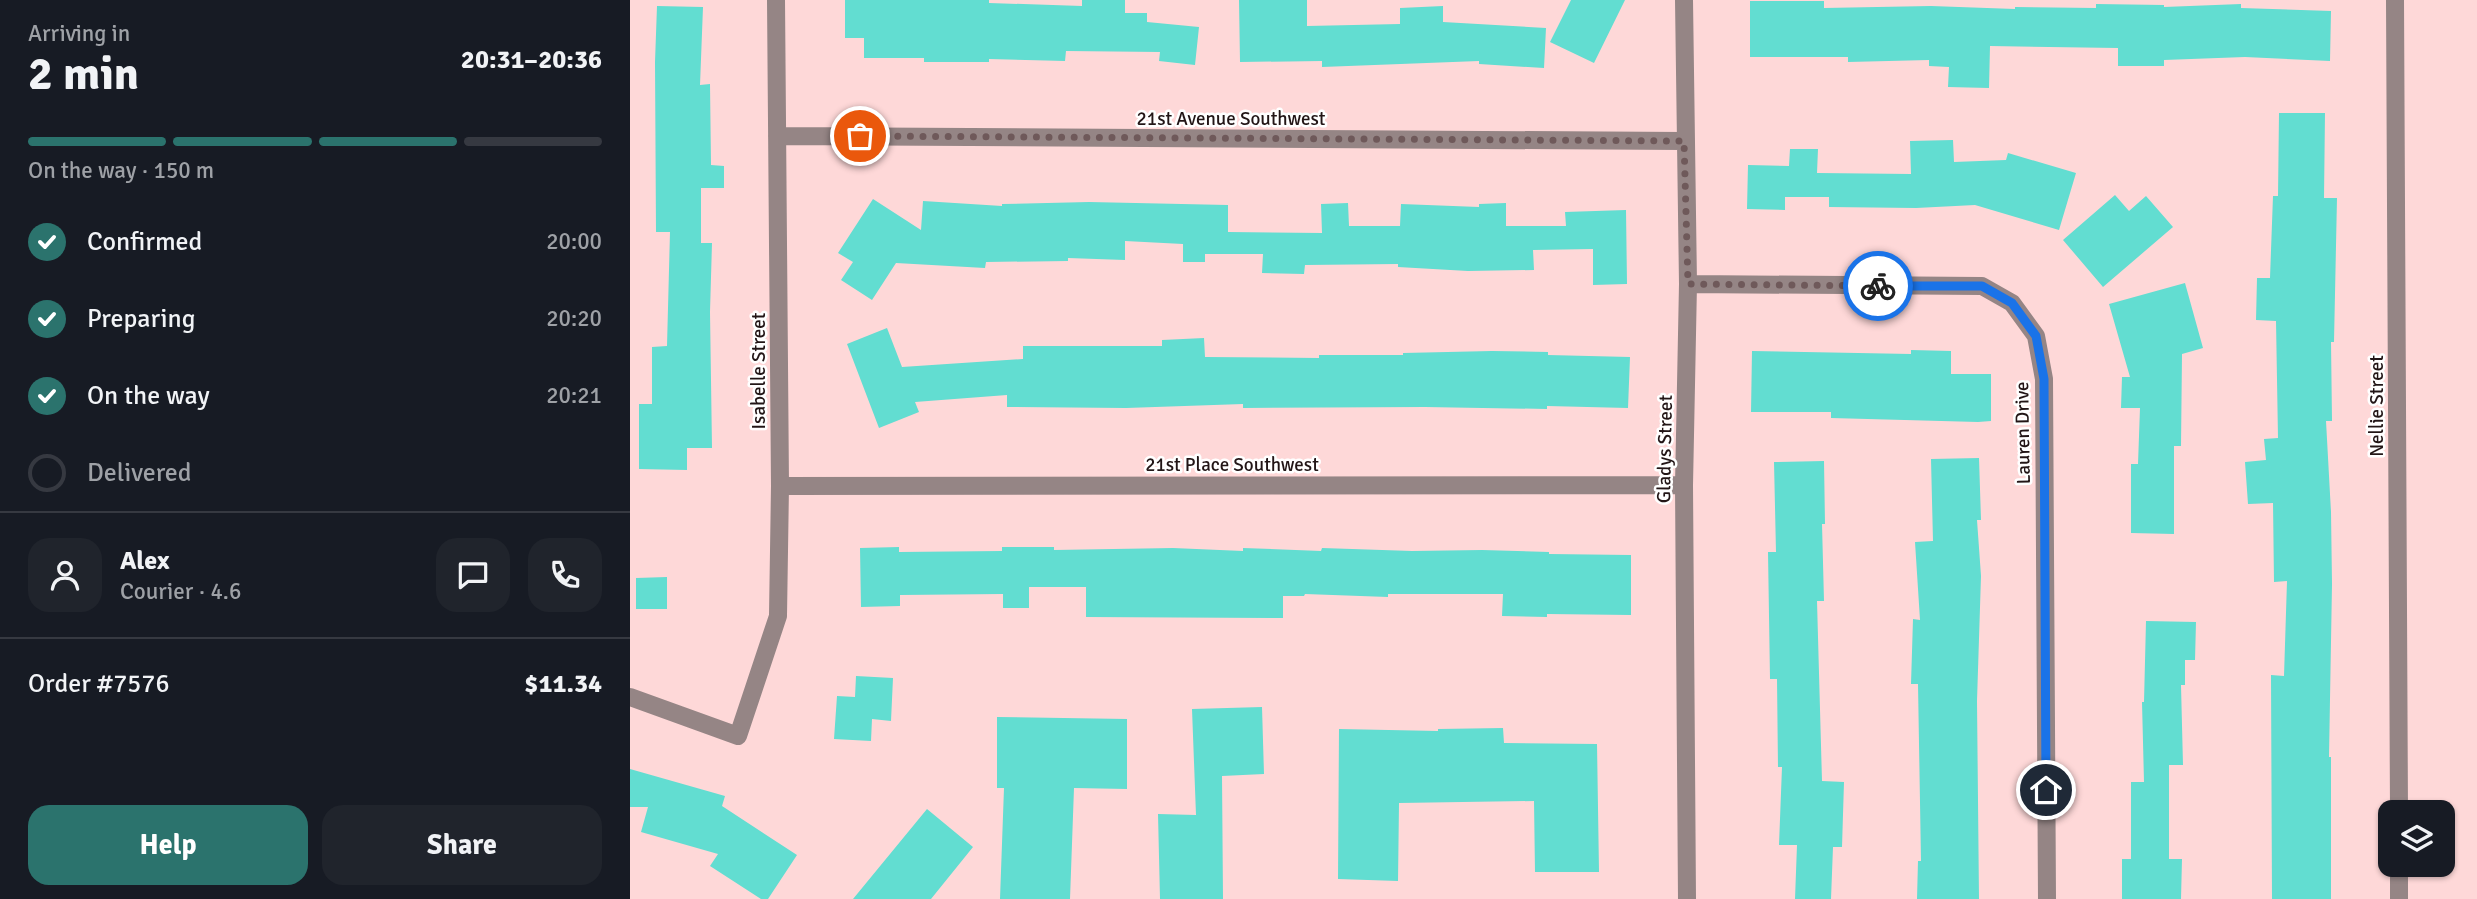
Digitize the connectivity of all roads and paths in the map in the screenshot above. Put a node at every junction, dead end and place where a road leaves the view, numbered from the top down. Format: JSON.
{"nodes":[{"id":1,"x":776,"y":0,"type":"edge"},
{"id":2,"x":1684,"y":0,"type":"edge"},
{"id":3,"x":2395,"y":0,"type":"edge"},
{"id":4,"x":777,"y":136,"type":"junction"},
{"id":5,"x":1684,"y":141,"type":"junction"},
{"id":6,"x":1688,"y":284,"type":"junction"},
{"id":7,"x":780,"y":485,"type":"junction"},
{"id":8,"x":1684,"y":485,"type":"junction"},
{"id":9,"x":630,"y":697,"type":"edge"},
{"id":10,"x":2399,"y":800,"type":"edge"},
{"id":11,"x":2399,"y":877,"type":"edge"},
{"id":12,"x":1687,"y":899,"type":"edge"},
{"id":13,"x":2046,"y":899,"type":"edge"},
{"id":14,"x":2399,"y":899,"type":"edge"}],
"edges":[{"from":1,"to":4,"type":"street","name":"Isabelle Street"},
{"from":2,"to":5,"type":"street","name":"Gladys Street"},
{"from":3,"to":10,"type":"street","name":"Nellie Street"},
{"from":4,"to":5,"type":"street","name":"21st Avenue Southwest"},
{"from":4,"to":7,"type":"street","name":"Isabelle Street"},
{"from":5,"to":6,"type":"street","name":"Gladys Street"},
{"from":6,"to":8,"type":"street","name":"Gladys Street"},
{"from":6,"to":13,"type":"street","name":"Lauren Drive"},
{"from":7,"to":8,"type":"street","name":"21st Place Southwest"},
{"from":7,"to":9,"type":"street","name":"Isabelle Street"},
{"from":8,"to":12,"type":"street","name":"Gladys Street"},
{"from":11,"to":14,"type":"street"}]}
